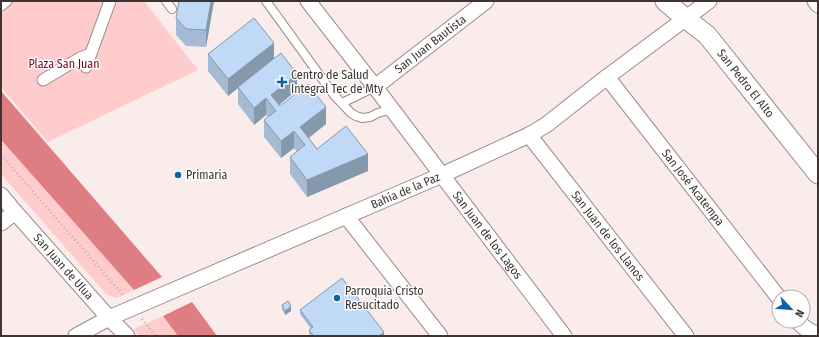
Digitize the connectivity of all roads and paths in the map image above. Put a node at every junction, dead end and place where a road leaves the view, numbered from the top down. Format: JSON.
{"nodes":[{"id":1,"x":6,"y":1,"type":"edge"},
{"id":2,"x":110,"y":1,"type":"edge"},
{"id":3,"x":166,"y":1,"type":"edge"},
{"id":4,"x":266,"y":1,"type":"edge"},
{"id":5,"x":486,"y":1,"type":"edge"},
{"id":6,"x":665,"y":1,"type":"edge"},
{"id":7,"x":709,"y":1,"type":"edge"},
{"id":8,"x":814,"y":1,"type":"edge"},
{"id":9,"x":317,"y":4,"type":"edge"},
{"id":10,"x":1,"y":5,"type":"edge"},
{"id":11,"x":818,"y":6,"type":"edge"},
{"id":12,"x":172,"y":9,"type":"dead end"},
{"id":13,"x":685,"y":18,"type":"junction"},
{"id":14,"x":91,"y":54,"type":"junction"},
{"id":15,"x":86,"y":67,"type":"dead end"},
{"id":16,"x":607,"y":77,"type":"junction"},
{"id":17,"x":44,"y":80,"type":"dead end"},
{"id":18,"x":375,"y":87,"type":"junction"},
{"id":19,"x":342,"y":103,"type":"junction"},
{"id":20,"x":392,"y":109,"type":"junction"},
{"id":21,"x":529,"y":135,"type":"junction"},
{"id":22,"x":1,"y":155,"type":"edge"},
{"id":23,"x":818,"y":174,"type":"edge"},
{"id":24,"x":442,"y":175,"type":"junction"},
{"id":25,"x":1,"y":195,"type":"edge"},
{"id":26,"x":15,"y":212,"type":"junction"},
{"id":27,"x":346,"y":216,"type":"junction"},
{"id":28,"x":1,"y":223,"type":"edge"},
{"id":29,"x":772,"y":289,"type":"edge"},
{"id":30,"x":133,"y":307,"type":"junction"},
{"id":31,"x":109,"y":318,"type":"junction"},
{"id":32,"x":807,"y":329,"type":"edge"},
{"id":33,"x":76,"y":336,"type":"edge"},
{"id":34,"x":127,"y":336,"type":"edge"},
{"id":35,"x":156,"y":336,"type":"edge"},
{"id":36,"x":440,"y":336,"type":"edge"},
{"id":37,"x":564,"y":336,"type":"edge"},
{"id":38,"x":686,"y":336,"type":"edge"},
{"id":39,"x":818,"y":336,"type":"edge"}],
"edges":[{"from":1,"to":10,"type":"street"},
{"from":2,"to":14,"type":"street"},
{"from":3,"to":12,"type":"lane"},
{"from":4,"to":19,"type":"lane"},
{"from":5,"to":18,"type":"street","name":"San Juan Bautista"},
{"from":6,"to":13,"type":"street","name":"San Pedro El Alto"},
{"from":7,"to":13,"type":"street","name":"Bahía de la Paz"},
{"from":8,"to":11,"type":"street"},
{"from":9,"to":18,"type":"street","name":"San Juan de los Lagos"},
{"from":13,"to":16,"type":"street","name":"Bahía de la Paz"},
{"from":13,"to":23,"type":"street","name":"San Pedro El Alto"},
{"from":14,"to":15,"type":"street"},
{"from":14,"to":17,"type":"street"},
{"from":16,"to":21,"type":"street","name":"Bahía de la Paz"},
{"from":16,"to":29,"type":"street","name":"San José Acatempa"},
{"from":18,"to":19,"type":"lane"},
{"from":18,"to":20,"type":"street","name":"San Juan de los Lagos"},
{"from":19,"to":20,"type":"lane"},
{"from":20,"to":24,"type":"street","name":"San Juan de los Lagos"},
{"from":21,"to":24,"type":"street","name":"Bahía de la Paz"},
{"from":21,"to":38,"type":"street","name":"San Juan de los Llanos"},
{"from":22,"to":30,"type":"path"},
{"from":24,"to":27,"type":"street","name":"Bahía de la Paz"},
{"from":24,"to":37,"type":"street","name":"San Juan de los Lagos"},
{"from":25,"to":26,"type":"street","name":"San Juan de Ulua"},
{"from":26,"to":28,"type":"street"},
{"from":26,"to":31,"type":"street","name":"San Juan de Ulua"},
{"from":27,"to":30,"type":"street","name":"Bahía de la Paz"},
{"from":27,"to":36,"type":"street"},
{"from":30,"to":31,"type":"street","name":"Bahía de la Paz"},
{"from":30,"to":35,"type":"path"},
{"from":31,"to":33,"type":"street","name":"Bahía de la Paz"},
{"from":31,"to":34,"type":"street","name":"San Juan de Ulua"},
{"from":32,"to":39,"type":"street"}]}
